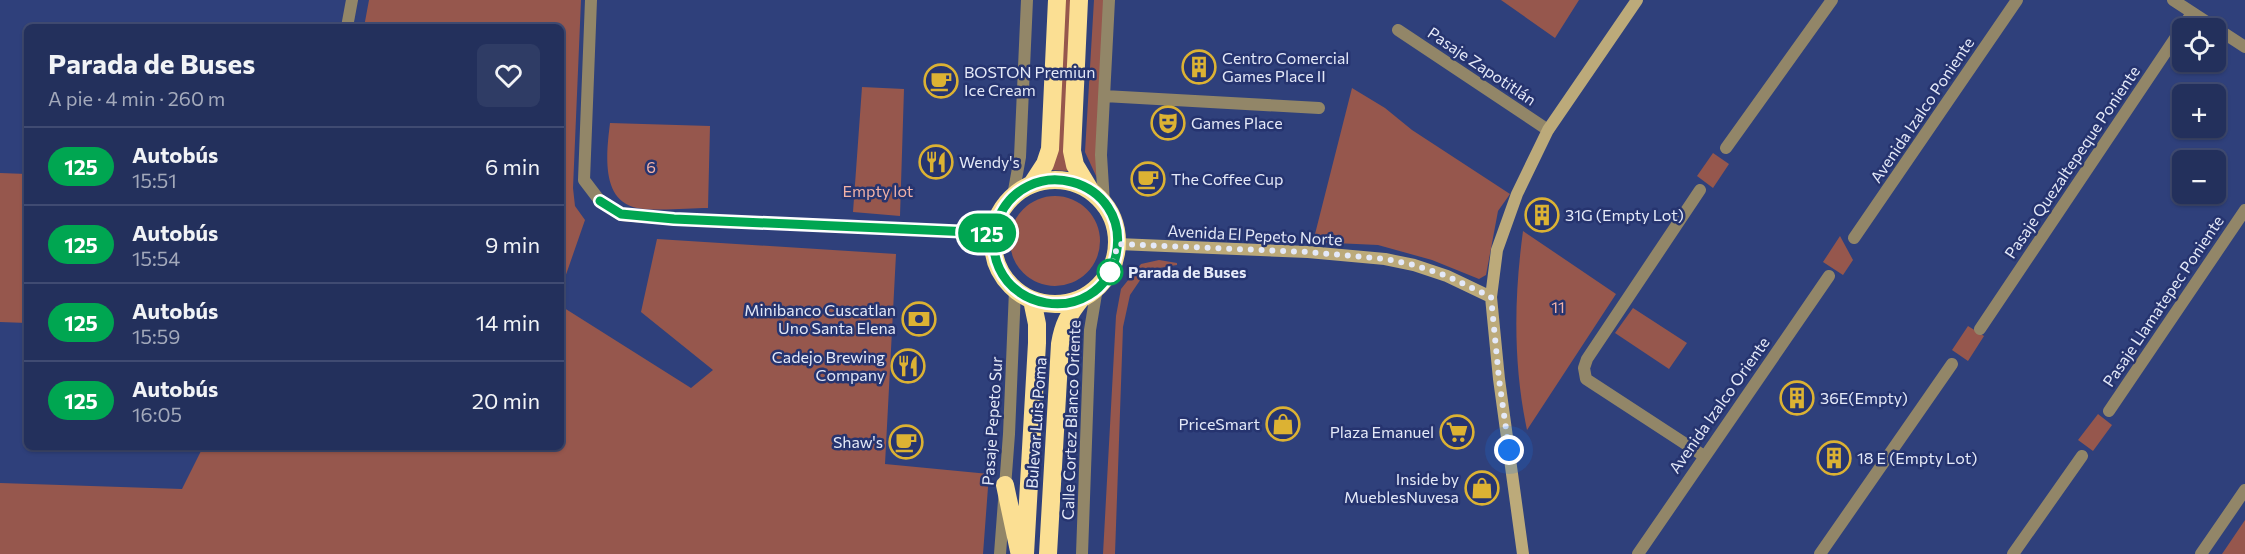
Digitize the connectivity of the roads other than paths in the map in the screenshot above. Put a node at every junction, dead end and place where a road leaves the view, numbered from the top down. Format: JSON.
{"nodes":[{"id":1,"x":352,"y":0,"type":"edge"},
{"id":2,"x":591,"y":0,"type":"edge"},
{"id":3,"x":1027,"y":0,"type":"edge"},
{"id":4,"x":1057,"y":0,"type":"edge"},
{"id":5,"x":1079,"y":0,"type":"edge"},
{"id":6,"x":1109,"y":0,"type":"edge"},
{"id":7,"x":1832,"y":0,"type":"edge"},
{"id":8,"x":2017,"y":0,"type":"edge"},
{"id":9,"x":2173,"y":0,"type":"edge"},
{"id":10,"x":1634,"y":1,"type":"edge"},
{"id":11,"x":2192,"y":13,"type":"junction"},
{"id":12,"x":348,"y":24,"type":"edge"},
{"id":13,"x":1398,"y":30,"type":"dead end"},
{"id":14,"x":2245,"y":47,"type":"edge"},
{"id":15,"x":1104,"y":96,"type":"junction"},
{"id":16,"x":1319,"y":108,"type":"dead end"},
{"id":17,"x":1548,"y":130,"type":"junction"},
{"id":18,"x":1726,"y":148,"type":"dead end"},
{"id":19,"x":1032,"y":184,"type":"junction"},
{"id":20,"x":1090,"y":190,"type":"junction"},
{"id":21,"x":1700,"y":190,"type":"dead end"},
{"id":22,"x":1013,"y":196,"type":"junction"},
{"id":23,"x":1104,"y":203,"type":"junction"},
{"id":24,"x":2245,"y":210,"type":"edge"},
{"id":25,"x":994,"y":233,"type":"junction"},
{"id":26,"x":1854,"y":238,"type":"dead end"},
{"id":27,"x":1118,"y":244,"type":"junction"},
{"id":28,"x":1828,"y":276,"type":"dead end"},
{"id":29,"x":1097,"y":288,"type":"junction"},
{"id":30,"x":1015,"y":290,"type":"junction"},
{"id":31,"x":1491,"y":297,"type":"junction"},
{"id":32,"x":1081,"y":299,"type":"junction"},
{"id":33,"x":1032,"y":300,"type":"junction"},
{"id":34,"x":1980,"y":329,"type":"dead end"},
{"id":35,"x":1952,"y":364,"type":"dead end"},
{"id":36,"x":2109,"y":411,"type":"dead end"},
{"id":37,"x":1704,"y":456,"type":"junction"},
{"id":38,"x":2082,"y":456,"type":"dead end"},
{"id":39,"x":1005,"y":485,"type":"junction"},
{"id":40,"x":2245,"y":490,"type":"edge"},
{"id":41,"x":1000,"y":554,"type":"edge"},
{"id":42,"x":1019,"y":554,"type":"edge"},
{"id":43,"x":1025,"y":554,"type":"edge"},
{"id":44,"x":1048,"y":554,"type":"edge"},
{"id":45,"x":1082,"y":554,"type":"edge"},
{"id":46,"x":1523,"y":554,"type":"edge"},
{"id":47,"x":1638,"y":554,"type":"edge"},
{"id":48,"x":1820,"y":554,"type":"edge"},
{"id":49,"x":2013,"y":554,"type":"edge"},
{"id":50,"x":2201,"y":554,"type":"edge"}],
"edges":[{"from":1,"to":12,"type":"street"},
{"from":2,"to":25,"type":"street"},
{"from":3,"to":22,"type":"street"},
{"from":4,"to":19,"type":"highway"},
{"from":5,"to":20,"type":"highway"},
{"from":6,"to":15,"type":"street"},
{"from":7,"to":18,"type":"street"},
{"from":8,"to":26,"type":"street","name":"Avenida Izalco Poniente"},
{"from":9,"to":11,"type":"street"},
{"from":10,"to":17,"type":"main road"},
{"from":11,"to":14,"type":"street"},
{"from":11,"to":34,"type":"street","name":"Pasaje Quezaltepeque Poniente"},
{"from":13,"to":17,"type":"street","name":"Pasaje Zapotitlán"},
{"from":15,"to":16,"type":"street"},
{"from":15,"to":23,"type":"street"},
{"from":17,"to":31,"type":"main road"},
{"from":19,"to":20,"type":"highway"},
{"from":19,"to":22,"type":"highway"},
{"from":20,"to":23,"type":"highway"},
{"from":21,"to":37,"type":"street"},
{"from":22,"to":25,"type":"highway"},
{"from":23,"to":27,"type":"highway"},
{"from":24,"to":36,"type":"street","name":"Pasaje Llamatepec Poniente"},
{"from":25,"to":30,"type":"highway"},
{"from":27,"to":29,"type":"highway"},
{"from":27,"to":31,"type":"main road","name":"Avenida El Pepeto Norte"},
{"from":28,"to":37,"type":"street","name":"Avenida Izalco Oriente"},
{"from":29,"to":32,"type":"highway"},
{"from":29,"to":45,"type":"street","name":"Calle Cortez Blanco Oriente"},
{"from":30,"to":33,"type":"highway"},
{"from":30,"to":39,"type":"street","name":"Pasaje Pepeto Sur"},
{"from":31,"to":46,"type":"main road"},
{"from":32,"to":33,"type":"highway"},
{"from":32,"to":44,"type":"highway","name":"Bulevar Luis Poma"},
{"from":33,"to":43,"type":"highway","name":"Bulevar Luis Poma"},
{"from":35,"to":48,"type":"street"},
{"from":37,"to":47,"type":"street","name":"Avenida Izalco Oriente"},
{"from":38,"to":49,"type":"street"},
{"from":39,"to":41,"type":"street","name":"Pasaje Pepeto Sur"},
{"from":39,"to":42,"type":"highway"},
{"from":40,"to":50,"type":"street"}]}
